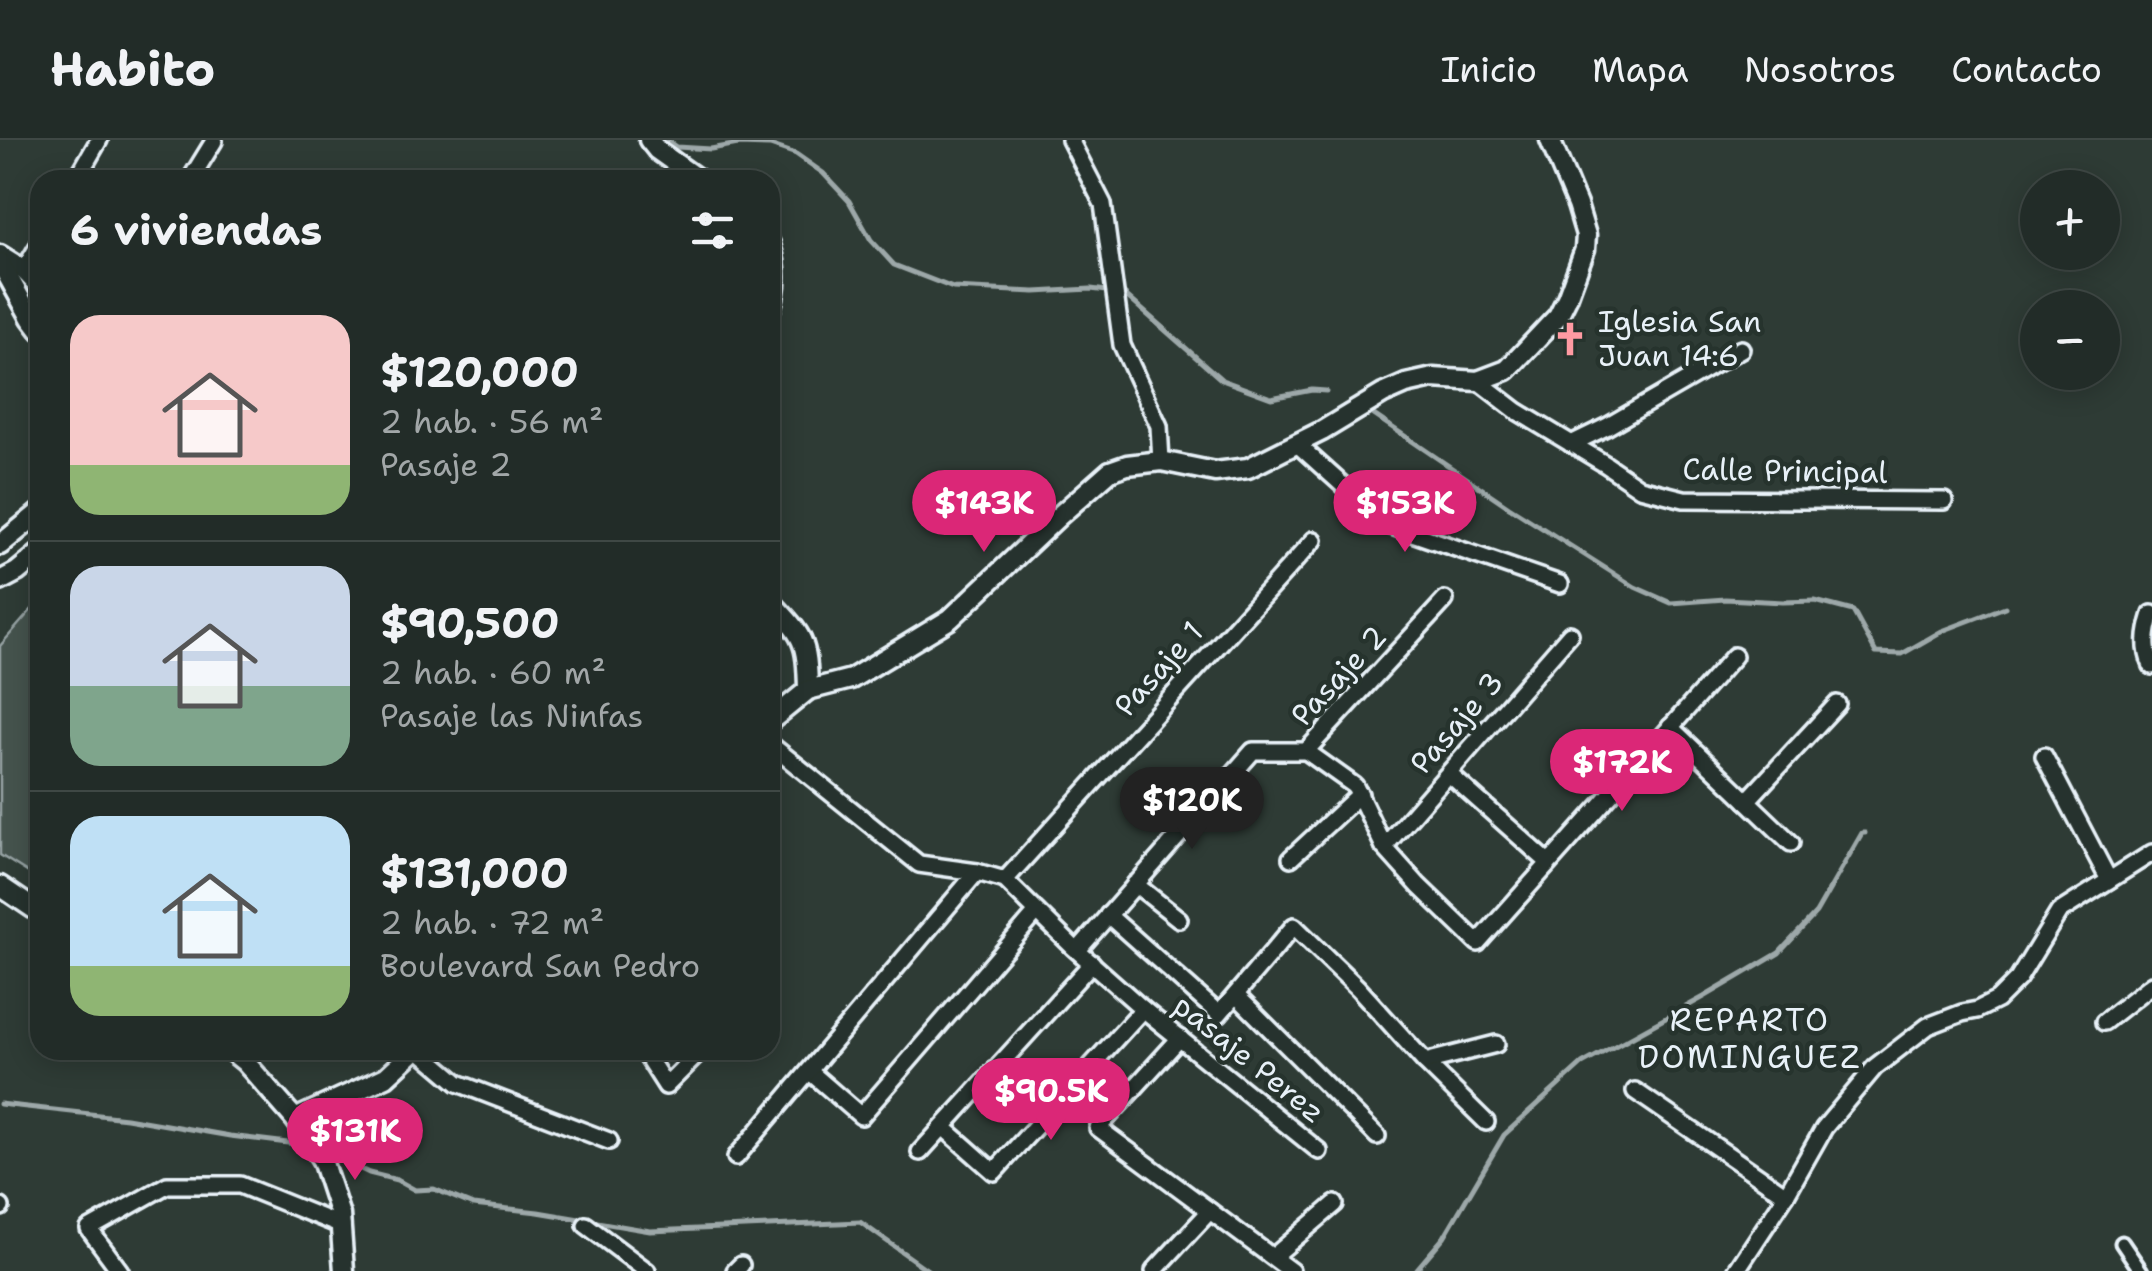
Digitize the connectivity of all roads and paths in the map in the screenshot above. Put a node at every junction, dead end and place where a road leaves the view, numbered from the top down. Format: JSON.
{"nodes":[{"id":1,"x":99,"y":140,"type":"edge"},
{"id":2,"x":649,"y":140,"type":"edge"},
{"id":3,"x":1070,"y":140,"type":"edge"},
{"id":4,"x":1550,"y":140,"type":"edge"},
{"id":5,"x":214,"y":141,"type":"edge"},
{"id":6,"x":82,"y":170,"type":"edge"},
{"id":7,"x":196,"y":170,"type":"edge"},
{"id":8,"x":685,"y":170,"type":"edge"},
{"id":9,"x":0,"y":258,"type":"edge"},
{"id":10,"x":30,"y":260,"type":"edge"},
{"id":11,"x":24,"y":270,"type":"junction"},
{"id":12,"x":30,"y":277,"type":"edge"},
{"id":13,"x":30,"y":316,"type":"edge"},
{"id":14,"x":1741,"y":349,"type":"dead end"},
{"id":15,"x":1478,"y":381,"type":"junction"},
{"id":16,"x":1297,"y":444,"type":"junction"},
{"id":17,"x":1571,"y":444,"type":"junction"},
{"id":18,"x":1160,"y":461,"type":"junction"},
{"id":19,"x":1944,"y":501,"type":"dead end"},
{"id":20,"x":30,"y":520,"type":"edge"},
{"id":21,"x":1314,"y":540,"type":"dead end"},
{"id":22,"x":0,"y":545,"type":"edge"},
{"id":23,"x":30,"y":561,"type":"edge"},
{"id":24,"x":0,"y":580,"type":"edge"},
{"id":25,"x":1560,"y":584,"type":"dead end"},
{"id":26,"x":1446,"y":600,"type":"dead end"},
{"id":27,"x":780,"y":611,"type":"edge"},
{"id":28,"x":2152,"y":614,"type":"edge"},
{"id":29,"x":1570,"y":634,"type":"dead end"},
{"id":30,"x":1734,"y":656,"type":"dead end"},
{"id":31,"x":2152,"y":666,"type":"edge"},
{"id":32,"x":808,"y":690,"type":"junction"},
{"id":33,"x":1837,"y":704,"type":"dead end"},
{"id":34,"x":780,"y":714,"type":"edge"},
{"id":35,"x":1670,"y":727,"type":"junction"},
{"id":36,"x":1306,"y":751,"type":"junction"},
{"id":37,"x":780,"y":752,"type":"edge"},
{"id":38,"x":2044,"y":756,"type":"dead end"},
{"id":39,"x":1449,"y":774,"type":"junction"},
{"id":40,"x":1360,"y":794,"type":"junction"},
{"id":41,"x":1747,"y":801,"type":"junction"},
{"id":42,"x":1791,"y":842,"type":"dead end"},
{"id":43,"x":1384,"y":848,"type":"junction"},
{"id":44,"x":2152,"y":853,"type":"edge"},
{"id":45,"x":1291,"y":858,"type":"dead end"},
{"id":46,"x":1548,"y":863,"type":"junction"},
{"id":47,"x":976,"y":872,"type":"junction"},
{"id":48,"x":1006,"y":880,"type":"junction"},
{"id":49,"x":2109,"y":880,"type":"junction"},
{"id":50,"x":1136,"y":884,"type":"junction"},
{"id":51,"x":0,"y":886,"type":"edge"},
{"id":52,"x":30,"y":906,"type":"edge"},
{"id":53,"x":1037,"y":912,"type":"junction"},
{"id":54,"x":1108,"y":915,"type":"junction"},
{"id":55,"x":1179,"y":919,"type":"dead end"},
{"id":56,"x":1078,"y":950,"type":"junction"},
{"id":57,"x":1092,"y":962,"type":"junction"},
{"id":58,"x":2152,"y":984,"type":"edge"},
{"id":59,"x":1236,"y":995,"type":"junction"},
{"id":60,"x":1143,"y":1009,"type":"junction"},
{"id":61,"x":2104,"y":1022,"type":"dead end"},
{"id":62,"x":1180,"y":1038,"type":"junction"},
{"id":63,"x":1496,"y":1044,"type":"dead end"},
{"id":64,"x":242,"y":1060,"type":"edge"},
{"id":65,"x":406,"y":1060,"type":"edge"},
{"id":66,"x":429,"y":1060,"type":"edge"},
{"id":67,"x":649,"y":1060,"type":"edge"},
{"id":68,"x":692,"y":1060,"type":"edge"},
{"id":69,"x":1425,"y":1062,"type":"junction"},
{"id":70,"x":809,"y":1071,"type":"junction"},
{"id":71,"x":1634,"y":1091,"type":"dead end"},
{"id":72,"x":295,"y":1119,"type":"junction"},
{"id":73,"x":1486,"y":1122,"type":"dead end"},
{"id":74,"x":943,"y":1127,"type":"junction"},
{"id":75,"x":1377,"y":1136,"type":"dead end"},
{"id":76,"x":609,"y":1141,"type":"dead end"},
{"id":77,"x":920,"y":1152,"type":"dead end"},
{"id":78,"x":1319,"y":1152,"type":"dead end"},
{"id":79,"x":736,"y":1157,"type":"dead end"},
{"id":80,"x":1786,"y":1194,"type":"junction"},
{"id":81,"x":1334,"y":1204,"type":"dead end"},
{"id":82,"x":1210,"y":1210,"type":"junction"},
{"id":83,"x":586,"y":1225,"type":"dead end"},
{"id":84,"x":342,"y":1226,"type":"junction"},
{"id":85,"x":2122,"y":1243,"type":"dead end"},
{"id":86,"x":1273,"y":1257,"type":"junction"},
{"id":87,"x":120,"y":1271,"type":"edge"},
{"id":88,"x":344,"y":1271,"type":"edge"},
{"id":89,"x":647,"y":1271,"type":"edge"},
{"id":90,"x":1154,"y":1271,"type":"edge"},
{"id":91,"x":1292,"y":1271,"type":"edge"},
{"id":92,"x":1736,"y":1271,"type":"edge"},
{"id":93,"x":2141,"y":1271,"type":"edge"}],
"edges":[{"from":1,"to":6,"type":"street"},
{"from":2,"to":8,"type":"street"},
{"from":3,"to":18,"type":"street"},
{"from":4,"to":15,"type":"street"},
{"from":5,"to":7,"type":"street"},
{"from":9,"to":11,"type":"street"},
{"from":9,"to":13,"type":"street"},
{"from":10,"to":11,"type":"street"},
{"from":11,"to":12,"type":"street"},
{"from":14,"to":17,"type":"street"},
{"from":15,"to":16,"type":"street"},
{"from":15,"to":17,"type":"street","name":"Calle Principal"},
{"from":16,"to":18,"type":"street"},
{"from":16,"to":25,"type":"street"},
{"from":17,"to":19,"type":"street","name":"Calle Principal"},
{"from":18,"to":32,"type":"street"},
{"from":20,"to":22,"type":"street"},
{"from":21,"to":48,"type":"street","name":"Pasaje 1"},
{"from":23,"to":24,"type":"street"},
{"from":26,"to":36,"type":"street","name":"Pasaje 2"},
{"from":27,"to":32,"type":"street"},
{"from":28,"to":31,"type":"street"},
{"from":29,"to":39,"type":"street","name":"Pasaje 3"},
{"from":30,"to":35,"type":"street"},
{"from":32,"to":34,"type":"street"},
{"from":33,"to":41,"type":"street"},
{"from":35,"to":41,"type":"street"},
{"from":35,"to":46,"type":"street"},
{"from":36,"to":40,"type":"street"},
{"from":36,"to":50,"type":"street","name":"Pasaje 2"},
{"from":37,"to":47,"type":"street"},
{"from":38,"to":49,"type":"street"},
{"from":39,"to":43,"type":"street","name":"Pasaje 3"},
{"from":39,"to":46,"type":"street"},
{"from":40,"to":43,"type":"street"},
{"from":40,"to":45,"type":"street"},
{"from":41,"to":42,"type":"street"},
{"from":43,"to":46,"type":"street"},
{"from":44,"to":49,"type":"street"},
{"from":47,"to":48,"type":"street"},
{"from":47,"to":70,"type":"street"},
{"from":48,"to":53,"type":"street","name":"pasaje Perez"},
{"from":49,"to":80,"type":"street"},
{"from":50,"to":54,"type":"street","name":"Pasaje 2"},
{"from":50,"to":55,"type":"street"},
{"from":51,"to":52,"type":"street"},
{"from":53,"to":56,"type":"street","name":"pasaje Perez"},
{"from":53,"to":70,"type":"street"},
{"from":54,"to":56,"type":"street","name":"Pasaje 2"},
{"from":54,"to":59,"type":"street"},
{"from":56,"to":57,"type":"street","name":"pasaje Perez"},
{"from":57,"to":60,"type":"street","name":"pasaje Perez"},
{"from":57,"to":74,"type":"street"},
{"from":58,"to":61,"type":"street"},
{"from":59,"to":69,"type":"street"},
{"from":59,"to":75,"type":"street"},
{"from":60,"to":62,"type":"street","name":"pasaje Perez"},
{"from":60,"to":74,"type":"street"},
{"from":62,"to":78,"type":"street","name":"pasaje Perez"},
{"from":62,"to":82,"type":"street"},
{"from":63,"to":69,"type":"street"},
{"from":64,"to":72,"type":"street"},
{"from":65,"to":72,"type":"street"},
{"from":66,"to":76,"type":"street"},
{"from":67,"to":68,"type":"street"},
{"from":69,"to":73,"type":"street"},
{"from":70,"to":79,"type":"street"},
{"from":71,"to":80,"type":"street"},
{"from":72,"to":84,"type":"street"},
{"from":74,"to":77,"type":"street"},
{"from":80,"to":92,"type":"street"},
{"from":81,"to":86,"type":"street"},
{"from":82,"to":86,"type":"street"},
{"from":82,"to":90,"type":"street"},
{"from":83,"to":89,"type":"street"},
{"from":84,"to":87,"type":"street"},
{"from":84,"to":88,"type":"street"},
{"from":85,"to":93,"type":"street"},
{"from":86,"to":91,"type":"street"}]}
